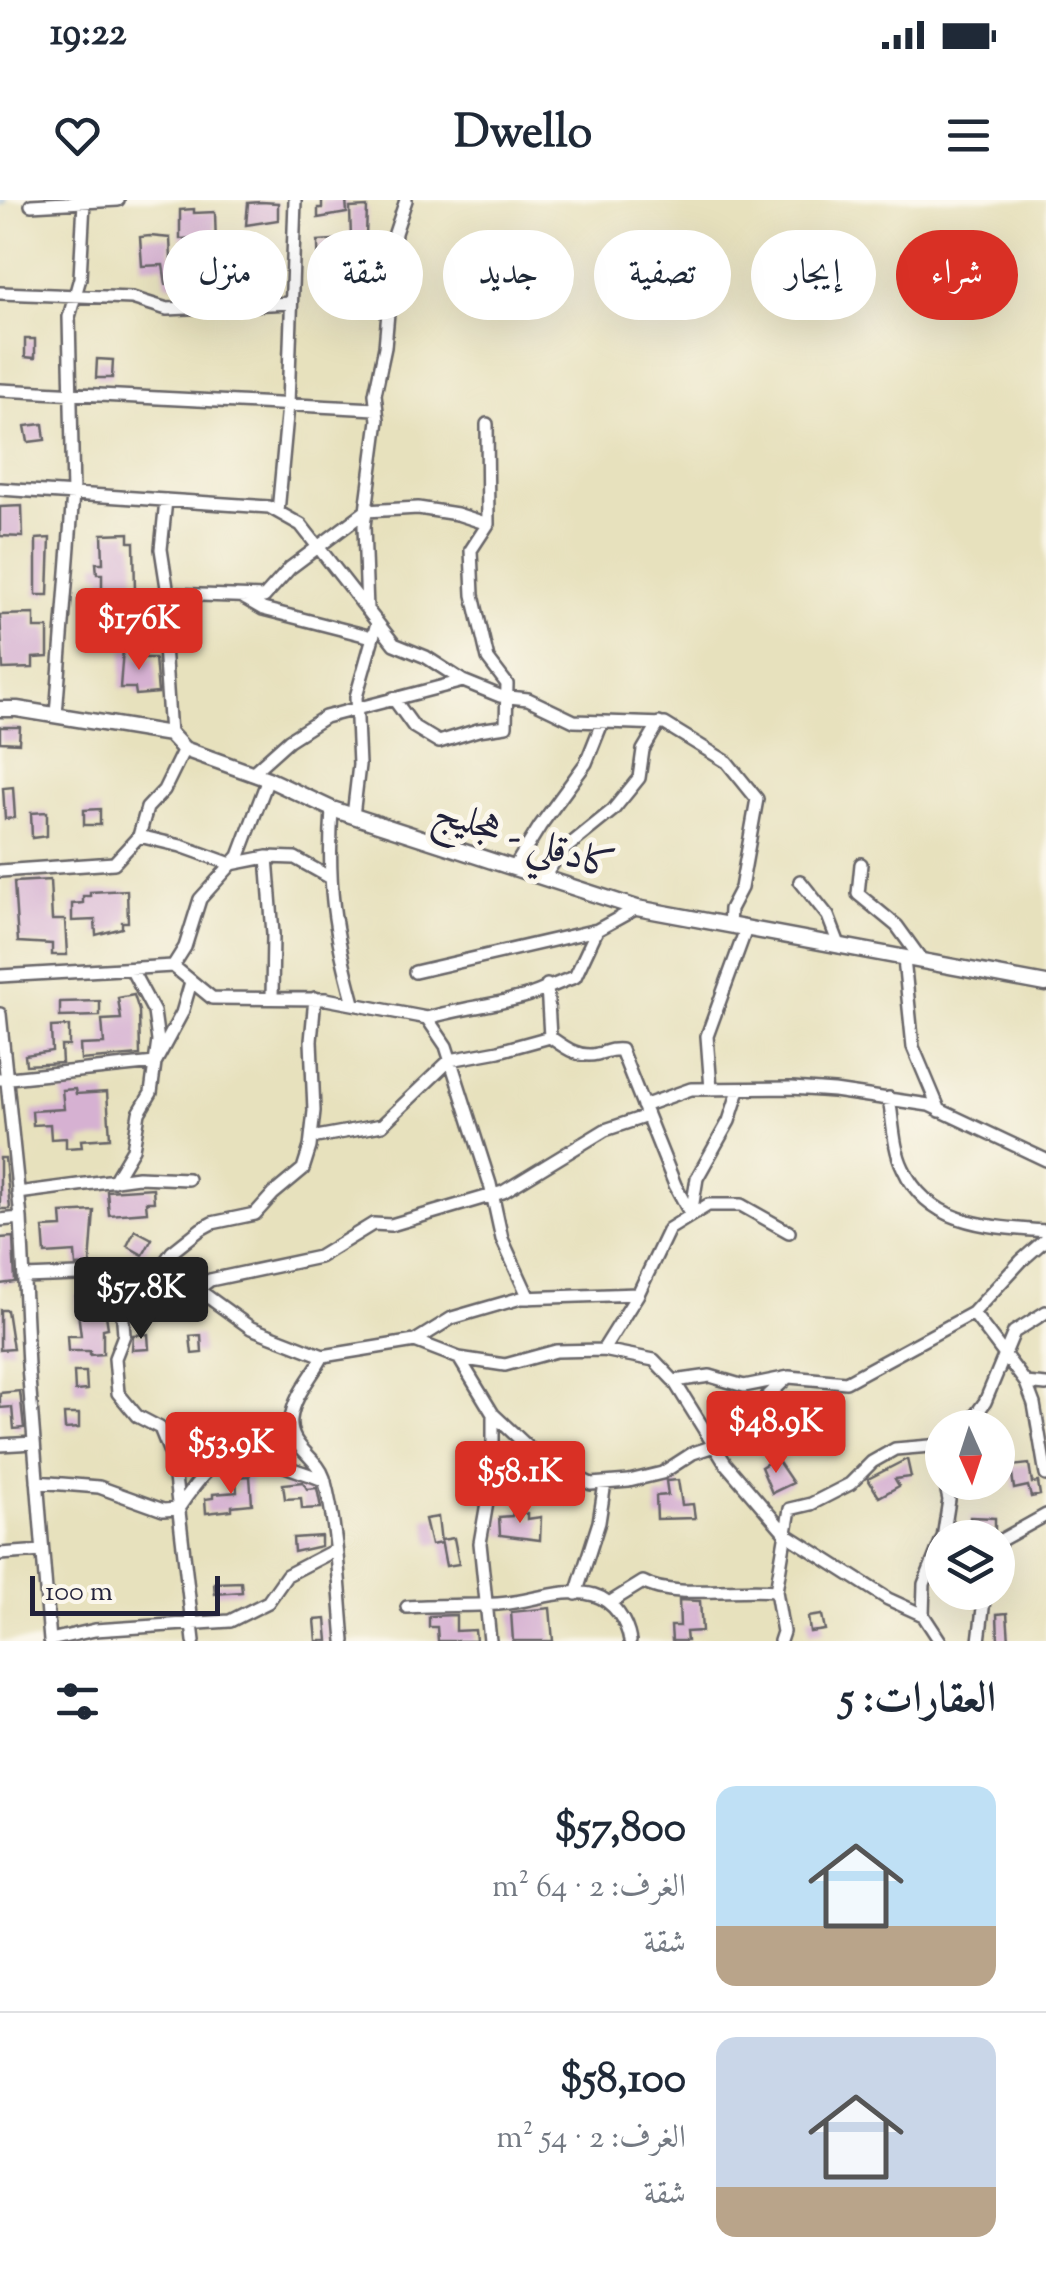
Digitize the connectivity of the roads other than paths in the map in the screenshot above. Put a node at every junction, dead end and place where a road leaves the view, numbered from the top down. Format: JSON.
{"nodes":[{"id":1,"x":118,"y":200,"type":"edge"},
{"id":2,"x":294,"y":200,"type":"edge"},
{"id":3,"x":406,"y":200,"type":"edge"},
{"id":4,"x":84,"y":202,"type":"edge"},
{"id":5,"x":32,"y":205,"type":"dead end"},
{"id":6,"x":0,"y":293,"type":"edge"},
{"id":7,"x":75,"y":295,"type":"junction"},
{"id":8,"x":291,"y":303,"type":"junction"},
{"id":9,"x":0,"y":390,"type":"edge"},
{"id":10,"x":70,"y":392,"type":"junction"},
{"id":11,"x":288,"y":405,"type":"junction"},
{"id":12,"x":376,"y":409,"type":"junction"},
{"id":13,"x":488,"y":424,"type":"dead end"},
{"id":14,"x":0,"y":489,"type":"edge"},
{"id":15,"x":73,"y":494,"type":"junction"},
{"id":16,"x":166,"y":500,"type":"junction"},
{"id":17,"x":366,"y":511,"type":"junction"},
{"id":18,"x":278,"y":512,"type":"junction"},
{"id":19,"x":488,"y":524,"type":"junction"},
{"id":20,"x":318,"y":546,"type":"junction"},
{"id":21,"x":168,"y":594,"type":"junction"},
{"id":22,"x":244,"y":598,"type":"junction"},
{"id":23,"x":367,"y":610,"type":"junction"},
{"id":24,"x":377,"y":623,"type":"junction"},
{"id":25,"x":372,"y":637,"type":"junction"},
{"id":26,"x":462,"y":681,"type":"junction"},
{"id":27,"x":509,"y":697,"type":"junction"},
{"id":28,"x":394,"y":698,"type":"junction"},
{"id":29,"x":0,"y":709,"type":"edge"},
{"id":30,"x":357,"y":709,"type":"junction"},
{"id":31,"x":56,"y":716,"type":"junction"},
{"id":32,"x":602,"y":723,"type":"junction"},
{"id":33,"x":659,"y":723,"type":"junction"},
{"id":34,"x":170,"y":734,"type":"junction"},
{"id":35,"x":184,"y":750,"type":"junction"},
{"id":36,"x":252,"y":774,"type":"junction"},
{"id":37,"x":268,"y":780,"type":"junction"},
{"id":38,"x":332,"y":810,"type":"junction"},
{"id":39,"x":353,"y":816,"type":"junction"},
{"id":40,"x":139,"y":836,"type":"junction"},
{"id":41,"x":268,"y":857,"type":"junction"},
{"id":42,"x":231,"y":864,"type":"junction"},
{"id":43,"x":861,"y":864,"type":"dead end"},
{"id":44,"x":514,"y":868,"type":"junction"},
{"id":45,"x":0,"y":871,"type":"edge"},
{"id":46,"x":329,"y":877,"type":"junction"},
{"id":47,"x":543,"y":878,"type":"junction"},
{"id":48,"x":800,"y":881,"type":"dead end"},
{"id":49,"x":637,"y":908,"type":"junction"},
{"id":50,"x":729,"y":926,"type":"junction"},
{"id":51,"x":746,"y":929,"type":"junction"},
{"id":52,"x":597,"y":930,"type":"junction"},
{"id":53,"x":840,"y":947,"type":"junction"},
{"id":54,"x":904,"y":959,"type":"junction"},
{"id":55,"x":923,"y":962,"type":"junction"},
{"id":56,"x":173,"y":966,"type":"junction"},
{"id":57,"x":131,"y":968,"type":"junction"},
{"id":58,"x":416,"y":972,"type":"dead end"},
{"id":59,"x":0,"y":976,"type":"edge"},
{"id":60,"x":191,"y":982,"type":"junction"},
{"id":61,"x":1046,"y":984,"type":"edge"},
{"id":62,"x":547,"y":985,"type":"junction"},
{"id":63,"x":272,"y":997,"type":"junction"},
{"id":64,"x":315,"y":998,"type":"junction"},
{"id":65,"x":354,"y":1003,"type":"junction"},
{"id":66,"x":0,"y":1014,"type":"edge"},
{"id":67,"x":428,"y":1018,"type":"junction"},
{"id":68,"x":550,"y":1036,"type":"junction"},
{"id":69,"x":450,"y":1060,"type":"junction"},
{"id":70,"x":155,"y":1062,"type":"junction"},
{"id":71,"x":3,"y":1078,"type":"edge"},
{"id":72,"x":711,"y":1089,"type":"junction"},
{"id":73,"x":739,"y":1090,"type":"junction"},
{"id":74,"x":889,"y":1098,"type":"junction"},
{"id":75,"x":645,"y":1111,"type":"junction"},
{"id":76,"x":940,"y":1111,"type":"junction"},
{"id":77,"x":311,"y":1138,"type":"junction"},
{"id":78,"x":1046,"y":1160,"type":"edge"},
{"id":79,"x":188,"y":1178,"type":"dead end"},
{"id":80,"x":114,"y":1181,"type":"junction"},
{"id":81,"x":18,"y":1193,"type":"junction"},
{"id":82,"x":491,"y":1195,"type":"junction"},
{"id":83,"x":691,"y":1215,"type":"junction"},
{"id":84,"x":21,"y":1218,"type":"junction"},
{"id":85,"x":0,"y":1220,"type":"edge"},
{"id":86,"x":1046,"y":1231,"type":"edge"},
{"id":87,"x":789,"y":1232,"type":"dead end"},
{"id":88,"x":1046,"y":1239,"type":"edge"},
{"id":89,"x":158,"y":1272,"type":"junction"},
{"id":90,"x":114,"y":1273,"type":"junction"},
{"id":91,"x":24,"y":1277,"type":"junction"},
{"id":92,"x":198,"y":1289,"type":"junction"},
{"id":93,"x":638,"y":1294,"type":"junction"},
{"id":94,"x":529,"y":1298,"type":"junction"},
{"id":95,"x":1046,"y":1312,"type":"edge"},
{"id":96,"x":974,"y":1313,"type":"junction"},
{"id":97,"x":415,"y":1340,"type":"junction"},
{"id":98,"x":603,"y":1350,"type":"junction"},
{"id":99,"x":322,"y":1356,"type":"junction"},
{"id":100,"x":1006,"y":1357,"type":"junction"},
{"id":101,"x":459,"y":1358,"type":"junction"},
{"id":102,"x":789,"y":1376,"type":"junction"},
{"id":103,"x":674,"y":1381,"type":"junction"},
{"id":104,"x":1026,"y":1383,"type":"junction"},
{"id":105,"x":1046,"y":1385,"type":"edge"},
{"id":106,"x":978,"y":1410,"type":"edge"},
{"id":107,"x":493,"y":1414,"type":"junction"},
{"id":108,"x":34,"y":1443,"type":"junction"},
{"id":109,"x":0,"y":1445,"type":"edge"},
{"id":110,"x":714,"y":1446,"type":"junction"},
{"id":111,"x":925,"y":1446,"type":"edge"},
{"id":112,"x":1046,"y":1474,"type":"edge"},
{"id":113,"x":324,"y":1481,"type":"junction"},
{"id":114,"x":37,"y":1482,"type":"junction"},
{"id":115,"x":605,"y":1483,"type":"junction"},
{"id":116,"x":178,"y":1509,"type":"junction"},
{"id":117,"x":1046,"y":1514,"type":"edge"},
{"id":118,"x":1015,"y":1532,"type":"edge"},
{"id":119,"x":786,"y":1534,"type":"junction"},
{"id":120,"x":335,"y":1550,"type":"junction"},
{"id":121,"x":42,"y":1551,"type":"junction"},
{"id":122,"x":0,"y":1554,"type":"edge"},
{"id":123,"x":925,"y":1582,"type":"edge"},
{"id":124,"x":776,"y":1591,"type":"junction"},
{"id":125,"x":576,"y":1594,"type":"junction"},
{"id":126,"x":609,"y":1603,"type":"junction"},
{"id":127,"x":486,"y":1605,"type":"junction"},
{"id":128,"x":406,"y":1606,"type":"dead end"},
{"id":129,"x":983,"y":1610,"type":"edge"},
{"id":130,"x":923,"y":1616,"type":"junction"},
{"id":131,"x":192,"y":1626,"type":"junction"},
{"id":132,"x":50,"y":1640,"type":"edge"},
{"id":133,"x":194,"y":1641,"type":"edge"},
{"id":134,"x":344,"y":1641,"type":"edge"},
{"id":135,"x":490,"y":1641,"type":"edge"},
{"id":136,"x":630,"y":1641,"type":"edge"},
{"id":137,"x":780,"y":1641,"type":"edge"},
{"id":138,"x":940,"y":1641,"type":"edge"},
{"id":139,"x":979,"y":1641,"type":"edge"}],
"edges":[{"from":1,"to":4,"type":"street"},
{"from":2,"to":8,"type":"street"},
{"from":3,"to":12,"type":"street"},
{"from":4,"to":5,"type":"street"},
{"from":4,"to":7,"type":"street"},
{"from":6,"to":7,"type":"street"},
{"from":7,"to":8,"type":"street"},
{"from":7,"to":10,"type":"street"},
{"from":8,"to":11,"type":"street"},
{"from":9,"to":10,"type":"street"},
{"from":10,"to":11,"type":"street"},
{"from":10,"to":15,"type":"street"},
{"from":11,"to":12,"type":"street"},
{"from":11,"to":18,"type":"street"},
{"from":12,"to":17,"type":"street"},
{"from":13,"to":19,"type":"street"},
{"from":14,"to":15,"type":"street"},
{"from":15,"to":16,"type":"street"},
{"from":15,"to":31,"type":"street"},
{"from":16,"to":18,"type":"street"},
{"from":16,"to":21,"type":"street"},
{"from":17,"to":19,"type":"street"},
{"from":17,"to":20,"type":"street"},
{"from":17,"to":23,"type":"street"},
{"from":18,"to":20,"type":"street"},
{"from":19,"to":27,"type":"street"},
{"from":20,"to":22,"type":"street"},
{"from":20,"to":23,"type":"street"},
{"from":21,"to":22,"type":"street"},
{"from":21,"to":34,"type":"street"},
{"from":22,"to":25,"type":"street"},
{"from":23,"to":24,"type":"street"},
{"from":24,"to":25,"type":"street"},
{"from":24,"to":26,"type":"street"},
{"from":25,"to":30,"type":"street"},
{"from":26,"to":27,"type":"street"},
{"from":26,"to":28,"type":"street"},
{"from":27,"to":28,"type":"street"},
{"from":27,"to":32,"type":"street"},
{"from":28,"to":30,"type":"street"},
{"from":29,"to":31,"type":"street"},
{"from":30,"to":36,"type":"street"},
{"from":30,"to":39,"type":"street"},
{"from":31,"to":34,"type":"street"},
{"from":32,"to":33,"type":"street"},
{"from":32,"to":44,"type":"street"},
{"from":33,"to":47,"type":"street"},
{"from":33,"to":50,"type":"street"},
{"from":34,"to":35,"type":"street","name":"كادقلي - هجليج"},
{"from":35,"to":36,"type":"street","name":"كادقلي - هجليج"},
{"from":35,"to":40,"type":"street"},
{"from":36,"to":37,"type":"street","name":"كادقلي - هجليج"},
{"from":37,"to":38,"type":"street","name":"كادقلي - هجليج"},
{"from":37,"to":42,"type":"street"},
{"from":38,"to":39,"type":"street","name":"كادقلي - هجليج"},
{"from":38,"to":46,"type":"street"},
{"from":39,"to":44,"type":"street","name":"كادقلي - هجليج"},
{"from":40,"to":42,"type":"street"},
{"from":40,"to":45,"type":"street"},
{"from":41,"to":42,"type":"street"},
{"from":41,"to":46,"type":"street"},
{"from":41,"to":63,"type":"street"},
{"from":42,"to":56,"type":"street"},
{"from":43,"to":55,"type":"street"},
{"from":44,"to":47,"type":"street","name":"كادقلي - هجليج"},
{"from":46,"to":65,"type":"street"},
{"from":47,"to":49,"type":"street","name":"كادقلي - هجليج"},
{"from":48,"to":53,"type":"street"},
{"from":49,"to":50,"type":"street","name":"كادقلي - هجليج"},
{"from":49,"to":52,"type":"street"},
{"from":50,"to":51,"type":"street","name":"كادقلي - هجليج"},
{"from":51,"to":53,"type":"street","name":"كادقلي - هجليج"},
{"from":51,"to":72,"type":"street"},
{"from":52,"to":58,"type":"street"},
{"from":52,"to":62,"type":"street"},
{"from":53,"to":54,"type":"street","name":"كادقلي - هجليج"},
{"from":54,"to":55,"type":"street","name":"كادقلي - هجليج"},
{"from":54,"to":76,"type":"street"},
{"from":55,"to":61,"type":"street","name":"كادقلي - هجليج"},
{"from":56,"to":57,"type":"street"},
{"from":56,"to":60,"type":"street"},
{"from":57,"to":59,"type":"street"},
{"from":57,"to":70,"type":"street"},
{"from":60,"to":63,"type":"street"},
{"from":60,"to":70,"type":"street"},
{"from":62,"to":67,"type":"street"},
{"from":62,"to":68,"type":"street"},
{"from":63,"to":64,"type":"street"},
{"from":64,"to":65,"type":"street"},
{"from":64,"to":77,"type":"street"},
{"from":65,"to":67,"type":"street"},
{"from":66,"to":71,"type":"street"},
{"from":67,"to":69,"type":"street"},
{"from":68,"to":69,"type":"street"},
{"from":68,"to":75,"type":"street"},
{"from":69,"to":77,"type":"street"},
{"from":69,"to":82,"type":"street"},
{"from":70,"to":71,"type":"street"},
{"from":70,"to":80,"type":"street"},
{"from":71,"to":81,"type":"street"},
{"from":72,"to":73,"type":"street"},
{"from":72,"to":75,"type":"street"},
{"from":73,"to":74,"type":"street"},
{"from":73,"to":83,"type":"street"},
{"from":74,"to":76,"type":"street"},
{"from":74,"to":86,"type":"street"},
{"from":75,"to":82,"type":"street"},
{"from":75,"to":83,"type":"street"},
{"from":76,"to":78,"type":"street"},
{"from":77,"to":89,"type":"street"},
{"from":79,"to":80,"type":"street"},
{"from":80,"to":81,"type":"street"},
{"from":81,"to":84,"type":"street"},
{"from":82,"to":92,"type":"street"},
{"from":82,"to":94,"type":"street"},
{"from":83,"to":87,"type":"street"},
{"from":83,"to":93,"type":"street"},
{"from":84,"to":85,"type":"street"},
{"from":84,"to":91,"type":"street"},
{"from":88,"to":96,"type":"street"},
{"from":89,"to":90,"type":"street"},
{"from":89,"to":92,"type":"street"},
{"from":90,"to":91,"type":"street"},
{"from":90,"to":116,"type":"street"},
{"from":91,"to":108,"type":"street"},
{"from":92,"to":99,"type":"street"},
{"from":93,"to":94,"type":"street"},
{"from":93,"to":98,"type":"street"},
{"from":94,"to":97,"type":"street"},
{"from":95,"to":100,"type":"street"},
{"from":96,"to":100,"type":"street"},
{"from":96,"to":102,"type":"street"},
{"from":97,"to":99,"type":"street"},
{"from":97,"to":101,"type":"street"},
{"from":98,"to":101,"type":"street"},
{"from":98,"to":103,"type":"street"},
{"from":99,"to":113,"type":"street"},
{"from":100,"to":104,"type":"street"},
{"from":100,"to":106,"type":"street"},
{"from":101,"to":107,"type":"street"},
{"from":102,"to":103,"type":"street"},
{"from":102,"to":110,"type":"street"},
{"from":103,"to":110,"type":"street"},
{"from":104,"to":105,"type":"street"},
{"from":104,"to":112,"type":"street"},
{"from":107,"to":115,"type":"street"},
{"from":107,"to":127,"type":"street"},
{"from":108,"to":109,"type":"street"},
{"from":108,"to":114,"type":"street"},
{"from":110,"to":115,"type":"street"},
{"from":110,"to":119,"type":"street"},
{"from":111,"to":119,"type":"street"},
{"from":113,"to":116,"type":"street"},
{"from":113,"to":120,"type":"street"},
{"from":114,"to":116,"type":"street"},
{"from":114,"to":121,"type":"street"},
{"from":115,"to":125,"type":"street"},
{"from":116,"to":131,"type":"street"},
{"from":117,"to":118,"type":"street"},
{"from":119,"to":124,"type":"street"},
{"from":119,"to":130,"type":"street"},
{"from":120,"to":131,"type":"street"},
{"from":120,"to":134,"type":"street"},
{"from":121,"to":122,"type":"street"},
{"from":121,"to":132,"type":"street"},
{"from":123,"to":130,"type":"street"},
{"from":124,"to":126,"type":"street"},
{"from":124,"to":137,"type":"street"},
{"from":125,"to":126,"type":"street"},
{"from":125,"to":127,"type":"street"},
{"from":126,"to":136,"type":"street"},
{"from":127,"to":128,"type":"street"},
{"from":127,"to":135,"type":"street"},
{"from":129,"to":139,"type":"street"},
{"from":130,"to":138,"type":"street"},
{"from":131,"to":132,"type":"street"},
{"from":131,"to":133,"type":"street"}]}
